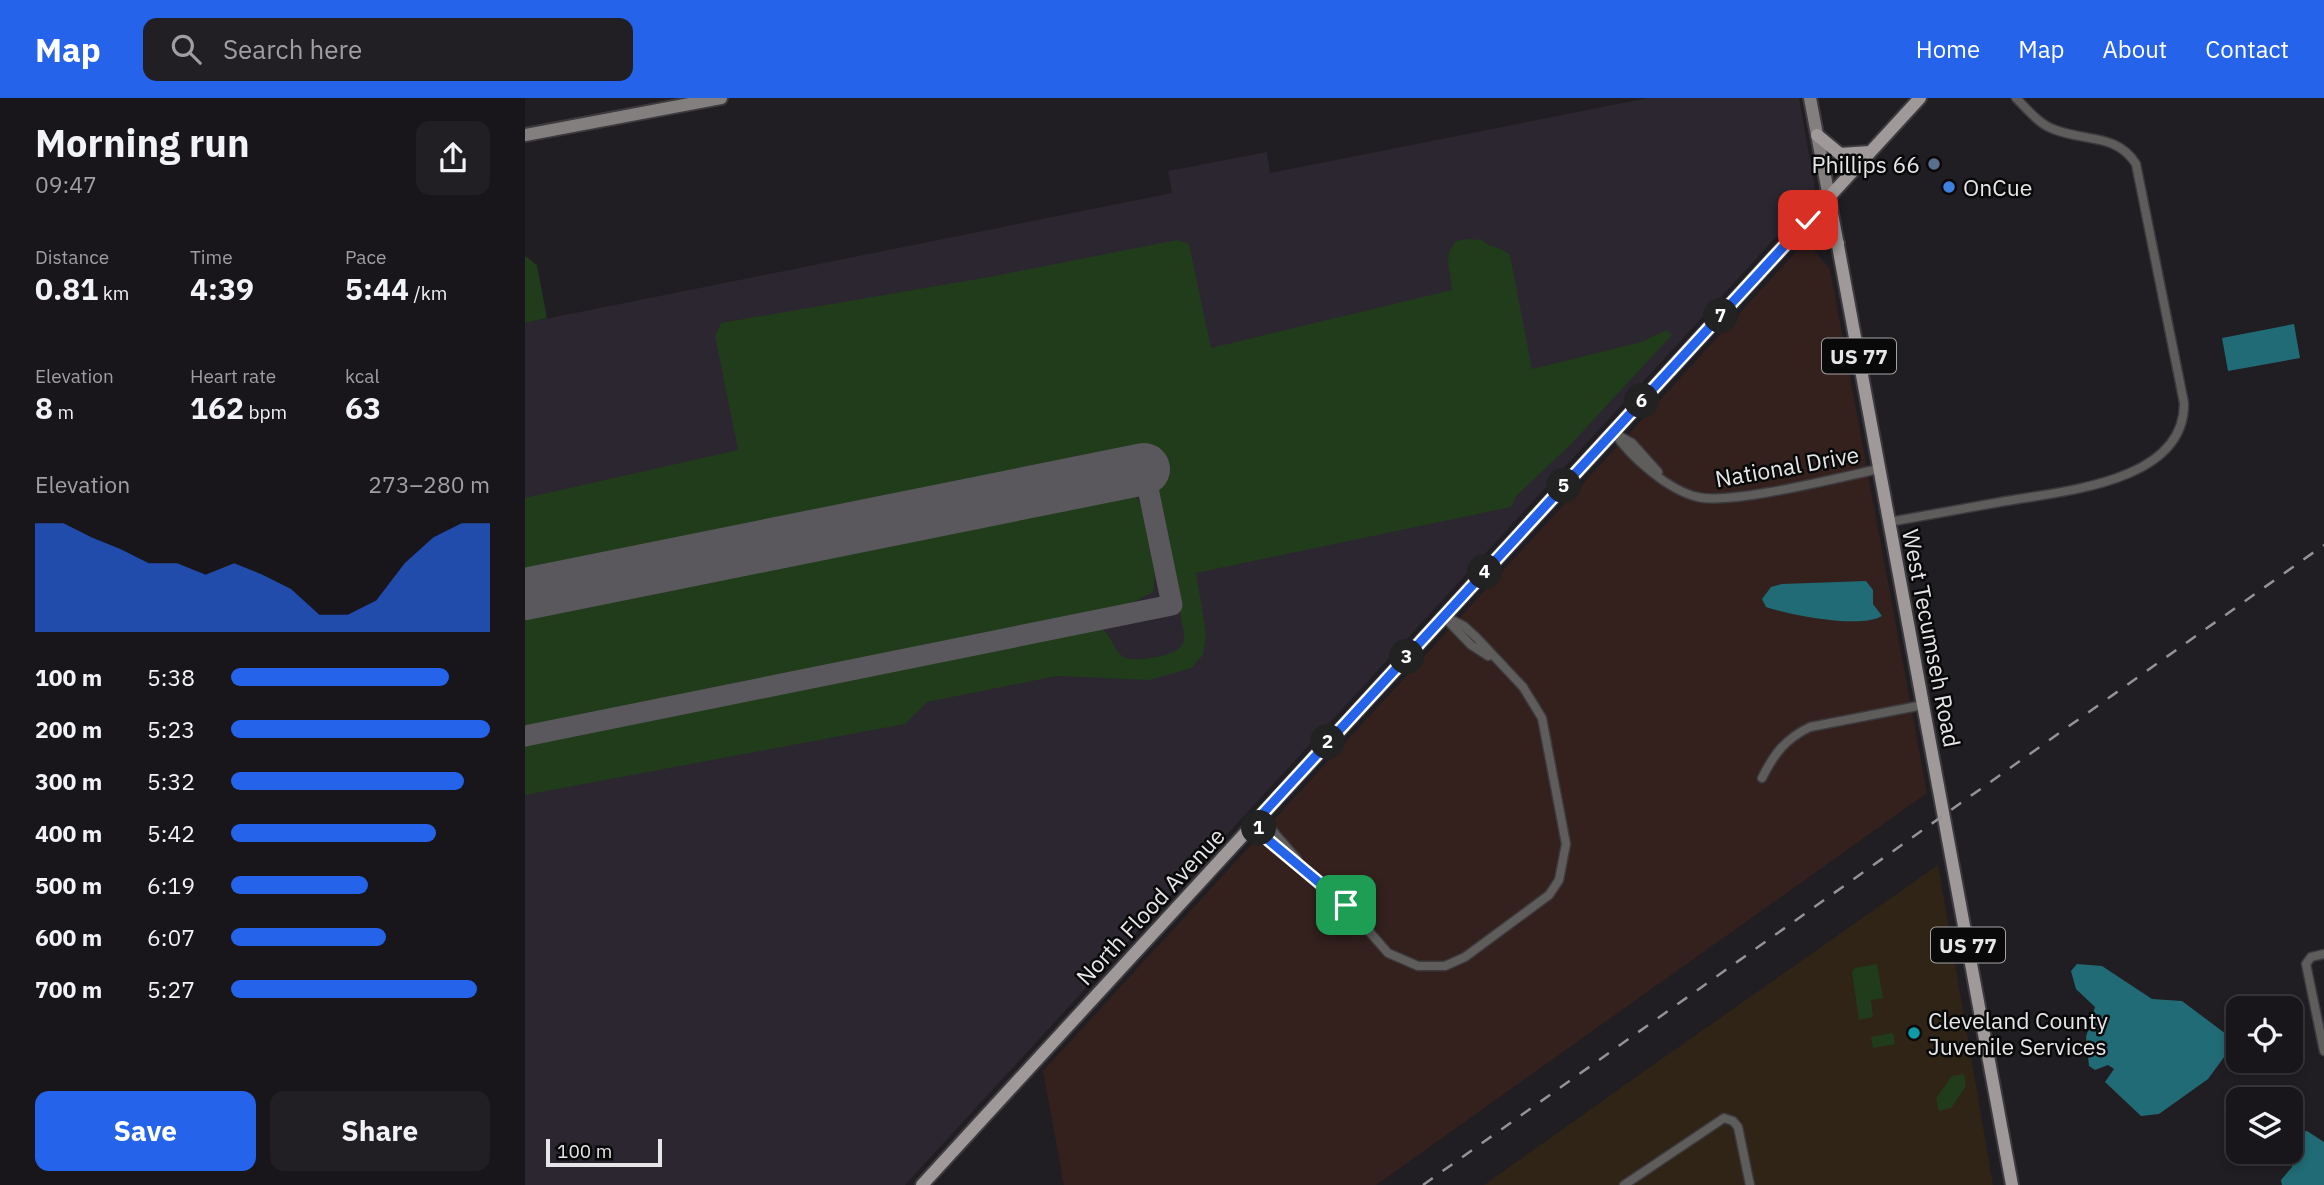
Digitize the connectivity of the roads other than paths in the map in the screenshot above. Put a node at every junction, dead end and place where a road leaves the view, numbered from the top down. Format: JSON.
{"nodes":[{"id":1,"x":721,"y":98,"type":"edge"},
{"id":2,"x":1810,"y":98,"type":"edge"},
{"id":3,"x":1920,"y":98,"type":"edge"},
{"id":4,"x":2016,"y":98,"type":"edge"},
{"id":5,"x":525,"y":135,"type":"edge"},
{"id":6,"x":1817,"y":135,"type":"junction"},
{"id":7,"x":1871,"y":151,"type":"junction"},
{"id":8,"x":1829,"y":197,"type":"junction"},
{"id":9,"x":1791,"y":238,"type":"junction"},
{"id":10,"x":1838,"y":243,"type":"junction"},
{"id":11,"x":1614,"y":432,"type":"junction"},
{"id":12,"x":1879,"y":469,"type":"junction"},
{"id":13,"x":1889,"y":522,"type":"junction"},
{"id":14,"x":1444,"y":616,"type":"junction"},
{"id":15,"x":1923,"y":705,"type":"junction"},
{"id":16,"x":1762,"y":778,"type":"dead end"},
{"id":17,"x":1255,"y":822,"type":"junction"},
{"id":18,"x":2324,"y":954,"type":"edge"},
{"id":19,"x":2324,"y":1051,"type":"edge"},
{"id":20,"x":922,"y":1185,"type":"edge"},
{"id":21,"x":1624,"y":1185,"type":"edge"},
{"id":22,"x":1750,"y":1185,"type":"edge"},
{"id":23,"x":2012,"y":1185,"type":"edge"}],
"edges":[{"from":1,"to":5,"type":"street"},
{"from":2,"to":6,"type":"street","name":"West Tecumseh Road"},
{"from":3,"to":7,"type":"main road","name":"North Flood Avenue"},
{"from":4,"to":13,"type":"street"},
{"from":6,"to":7,"type":"main road"},
{"from":6,"to":8,"type":"street","name":"West Tecumseh Road"},
{"from":7,"to":8,"type":"main road","name":"North Flood Avenue"},
{"from":8,"to":9,"type":"main road","name":"North Flood Avenue"},
{"from":8,"to":10,"type":"main road","name":"West Tecumseh Road","number":"US 77"},
{"from":9,"to":10,"type":"main road"},
{"from":9,"to":11,"type":"main road","name":"North Flood Avenue"},
{"from":10,"to":12,"type":"main road","name":"West Tecumseh Road","number":"US 77"},
{"from":11,"to":12,"type":"street","name":"National Drive"},
{"from":11,"to":14,"type":"main road","name":"North Flood Avenue"},
{"from":12,"to":13,"type":"main road","name":"West Tecumseh Road","number":"US 77"},
{"from":13,"to":15,"type":"main road","name":"West Tecumseh Road","number":"US 77"},
{"from":14,"to":17,"type":"main road","name":"North Flood Avenue"},
{"from":14,"to":17,"type":"street"},
{"from":15,"to":16,"type":"street"},
{"from":15,"to":23,"type":"main road","name":"West Tecumseh Road","number":"US 77"},
{"from":17,"to":20,"type":"main road","name":"North Flood Avenue"},
{"from":18,"to":19,"type":"street"},
{"from":21,"to":22,"type":"street"}]}
